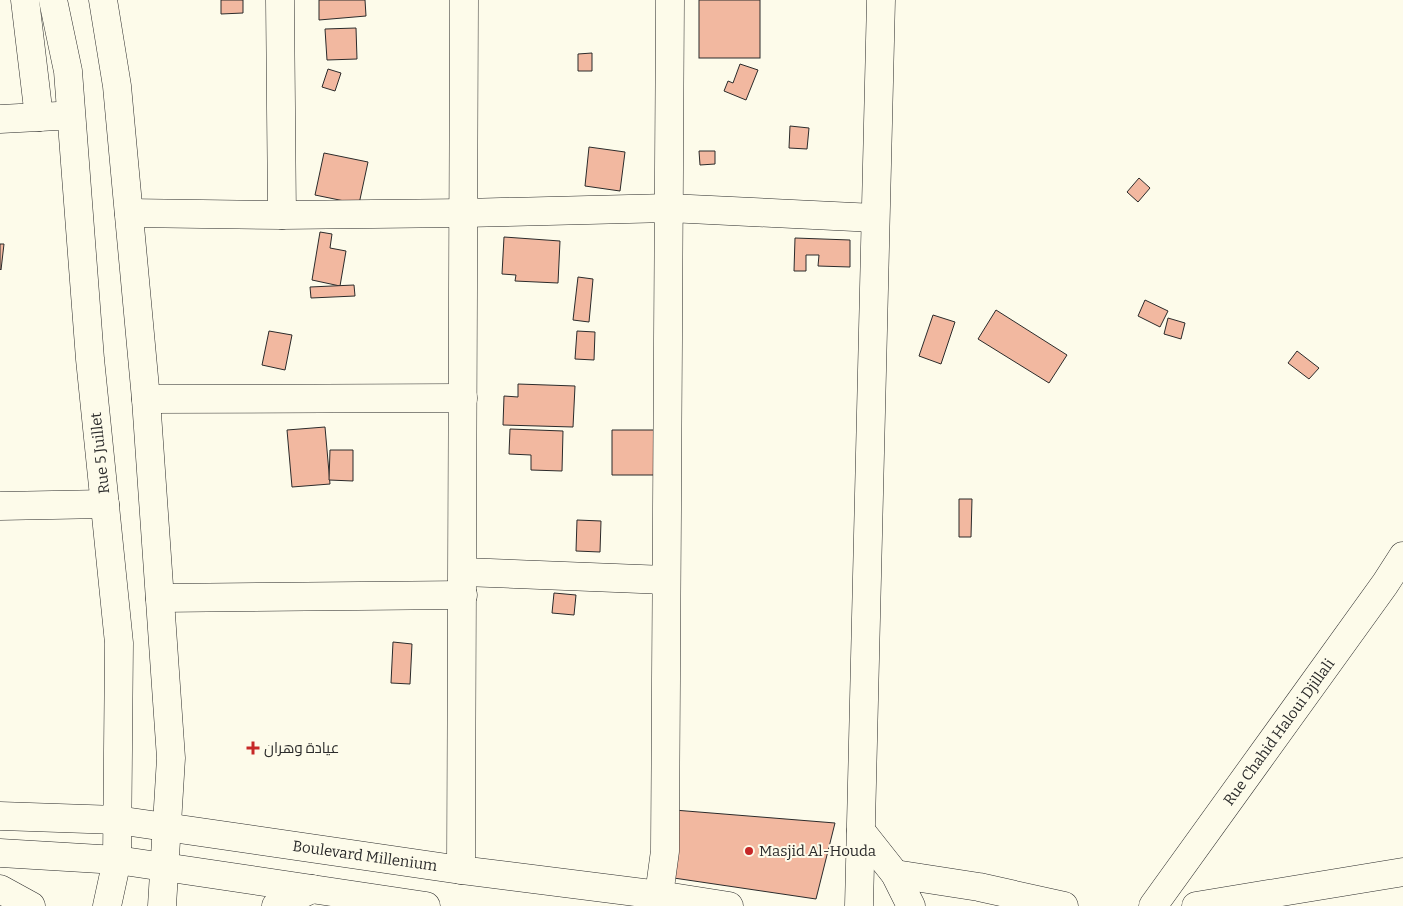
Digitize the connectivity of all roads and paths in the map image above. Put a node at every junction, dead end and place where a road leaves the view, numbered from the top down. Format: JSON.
{"nodes":[{"id":1,"x":25,"y":0,"type":"edge"},
{"id":2,"x":53,"y":0,"type":"edge"},
{"id":3,"x":103,"y":0,"type":"edge"},
{"id":4,"x":280,"y":0,"type":"edge"},
{"id":5,"x":464,"y":0,"type":"edge"},
{"id":6,"x":670,"y":0,"type":"edge"},
{"id":7,"x":881,"y":0,"type":"edge"},
{"id":8,"x":71,"y":116,"type":"junction"},
{"id":9,"x":39,"y":117,"type":"junction"},
{"id":10,"x":0,"y":119,"type":"edge"},
{"id":11,"x":669,"y":208,"type":"junction"},
{"id":12,"x":129,"y":213,"type":"junction"},
{"id":13,"x":464,"y":213,"type":"junction"},
{"id":14,"x":282,"y":215,"type":"junction"},
{"id":15,"x":875,"y":218,"type":"junction"},
{"id":16,"x":463,"y":398,"type":"junction"},
{"id":17,"x":146,"y":399,"type":"junction"},
{"id":18,"x":105,"y":504,"type":"junction"},
{"id":19,"x":0,"y":506,"type":"edge"},
{"id":20,"x":1403,"y":556,"type":"edge"},
{"id":21,"x":666,"y":580,"type":"junction"},
{"id":22,"x":463,"y":584,"type":"junction"},
{"id":23,"x":1394,"y":589,"type":"edge"},
{"id":24,"x":160,"y":598,"type":"junction"},
{"id":25,"x":0,"y":816,"type":"edge"},
{"id":26,"x":118,"y":820,"type":"junction"},
{"id":27,"x":166,"y":827,"type":"junction"},
{"id":28,"x":861,"y":831,"type":"junction"},
{"id":29,"x":0,"y":853,"type":"edge"},
{"id":30,"x":117,"y":860,"type":"junction"},
{"id":31,"x":164,"y":867,"type":"junction"},
{"id":32,"x":461,"y":870,"type":"junction"},
{"id":33,"x":1403,"y":872,"type":"edge"},
{"id":34,"x":895,"y":874,"type":"junction"},
{"id":35,"x":0,"y":888,"type":"edge"},
{"id":36,"x":312,"y":889,"type":"junction"},
{"id":37,"x":659,"y":895,"type":"junction"},
{"id":38,"x":0,"y":902,"type":"edge"},
{"id":39,"x":11,"y":906,"type":"edge"},
{"id":40,"x":31,"y":906,"type":"edge"},
{"id":41,"x":107,"y":906,"type":"edge"},
{"id":42,"x":162,"y":906,"type":"edge"},
{"id":43,"x":276,"y":906,"type":"edge"},
{"id":44,"x":426,"y":906,"type":"edge"},
{"id":45,"x":729,"y":906,"type":"edge"},
{"id":46,"x":859,"y":906,"type":"edge"},
{"id":47,"x":911,"y":906,"type":"edge"},
{"id":48,"x":1064,"y":906,"type":"edge"},
{"id":49,"x":1153,"y":906,"type":"edge"},
{"id":50,"x":1196,"y":906,"type":"edge"}],
"edges":[{"from":1,"to":9,"type":"street"},
{"from":2,"to":8,"type":"street","name":"Rue 5 Juillet"},
{"from":3,"to":12,"type":"street"},
{"from":4,"to":14,"type":"street"},
{"from":5,"to":13,"type":"street"},
{"from":6,"to":11,"type":"street"},
{"from":7,"to":15,"type":"street"},
{"from":8,"to":9,"type":"street"},
{"from":8,"to":18,"type":"street","name":"Rue 5 Juillet"},
{"from":9,"to":10,"type":"street"},
{"from":11,"to":13,"type":"street"},
{"from":11,"to":15,"type":"street"},
{"from":11,"to":21,"type":"street"},
{"from":12,"to":14,"type":"street"},
{"from":12,"to":17,"type":"street"},
{"from":13,"to":14,"type":"street"},
{"from":13,"to":16,"type":"street"},
{"from":15,"to":28,"type":"street"},
{"from":16,"to":17,"type":"street"},
{"from":16,"to":22,"type":"street"},
{"from":17,"to":24,"type":"street"},
{"from":18,"to":19,"type":"street"},
{"from":18,"to":26,"type":"street","name":"Rue 5 Juillet"},
{"from":20,"to":23,"type":"street","name":"Rue Chahid Haloui Djillali"},
{"from":21,"to":22,"type":"street"},
{"from":21,"to":37,"type":"street"},
{"from":22,"to":24,"type":"street"},
{"from":22,"to":32,"type":"street"},
{"from":23,"to":49,"type":"street","name":"Rue Chahid Haloui Djillali"},
{"from":24,"to":27,"type":"street"},
{"from":25,"to":26,"type":"street","name":"Boulevard Millenium"},
{"from":26,"to":27,"type":"street","name":"Boulevard Millenium"},
{"from":26,"to":30,"type":"street","name":"Rue 5 Juillet"},
{"from":27,"to":31,"type":"street"},
{"from":27,"to":32,"type":"street","name":"Boulevard Millenium"},
{"from":28,"to":34,"type":"street"},
{"from":28,"to":46,"type":"street"},
{"from":29,"to":30,"type":"street"},
{"from":30,"to":31,"type":"street"},
{"from":30,"to":41,"type":"street","name":"Rue 5 Juillet"},
{"from":31,"to":36,"type":"street"},
{"from":31,"to":42,"type":"street"},
{"from":32,"to":37,"type":"street","name":"Boulevard Millenium"},
{"from":33,"to":50,"type":"street"},
{"from":34,"to":47,"type":"street"},
{"from":34,"to":48,"type":"street"},
{"from":35,"to":40,"type":"street"},
{"from":36,"to":43,"type":"street"},
{"from":36,"to":44,"type":"street"},
{"from":37,"to":45,"type":"street","name":"Boulevard Millenium"},
{"from":38,"to":39,"type":"street"}]}
